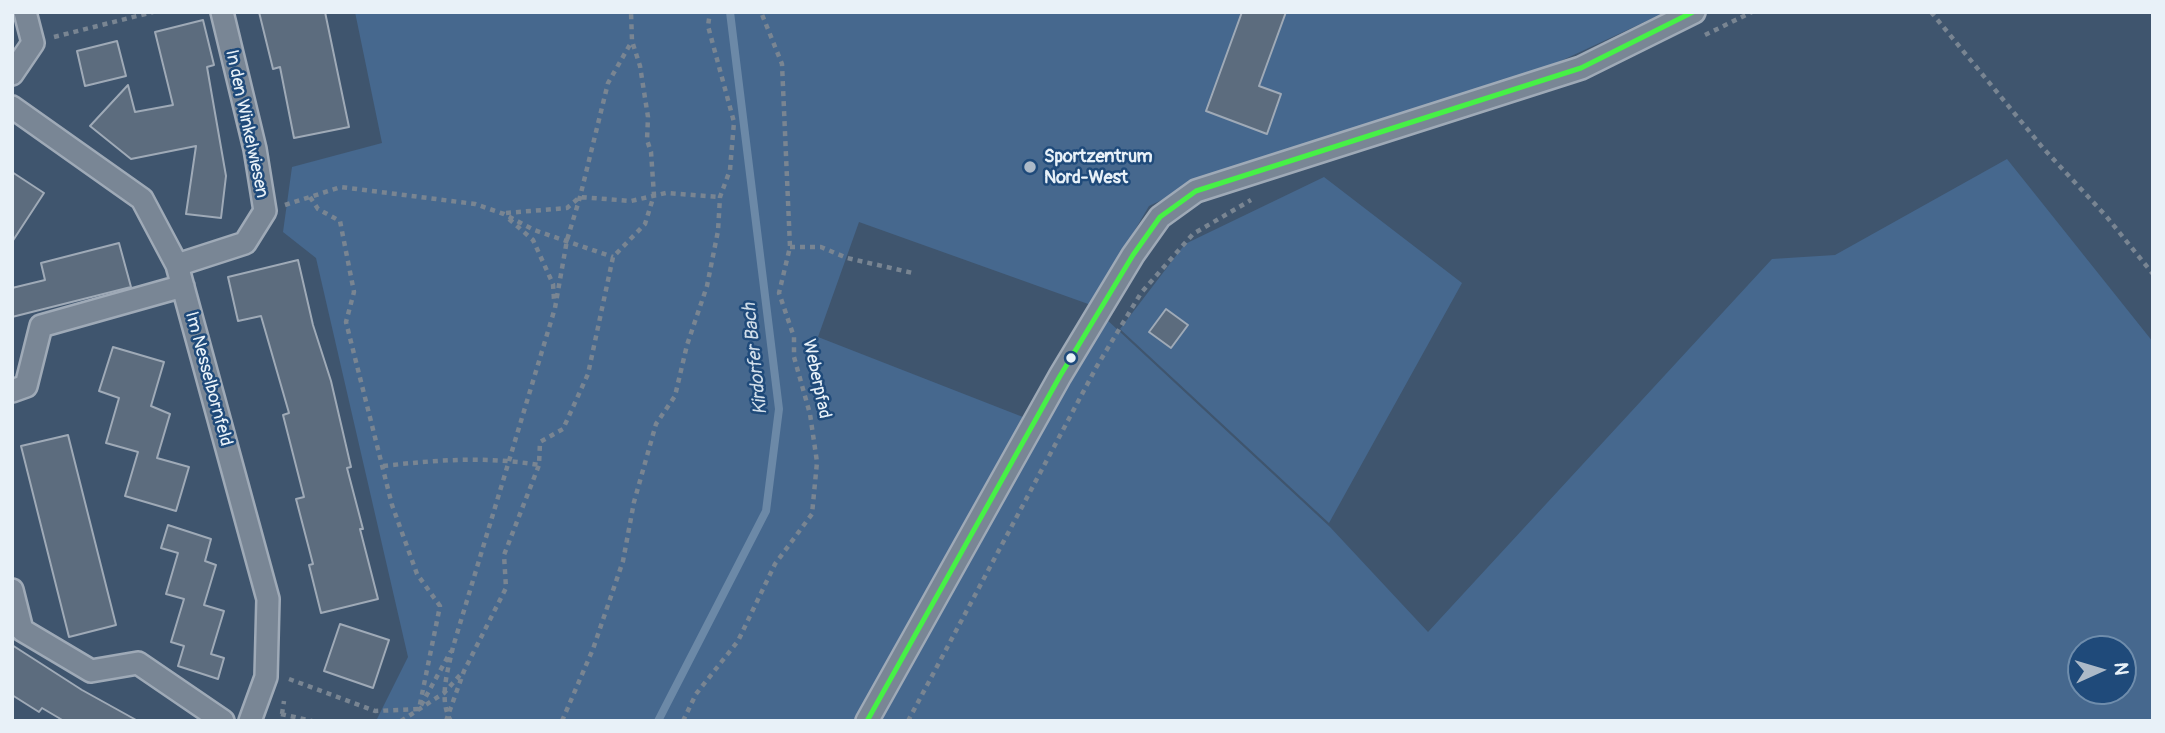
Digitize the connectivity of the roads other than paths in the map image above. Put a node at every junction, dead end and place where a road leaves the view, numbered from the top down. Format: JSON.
{"nodes":[{"id":1,"x":25,"y":12,"type":"edge"},
{"id":2,"x":222,"y":12,"type":"edge"},
{"id":3,"x":1694,"y":12,"type":"edge"},
{"id":4,"x":12,"y":74,"type":"edge"},
{"id":5,"x":12,"y":107,"type":"edge"},
{"id":6,"x":177,"y":265,"type":"junction"},
{"id":7,"x":183,"y":286,"type":"junction"},
{"id":8,"x":12,"y":391,"type":"edge"},
{"id":9,"x":12,"y":590,"type":"edge"},
{"id":10,"x":251,"y":718,"type":"edge"},
{"id":11,"x":223,"y":721,"type":"edge"},
{"id":12,"x":867,"y":721,"type":"edge"}],
"edges":[{"from":1,"to":4,"type":"street"},
{"from":2,"to":6,"type":"street","name":"In den Winkelwiesen"},
{"from":3,"to":12,"type":"street"},
{"from":5,"to":6,"type":"street","name":"Im Nesselbornfeld"},
{"from":6,"to":7,"type":"street","name":"Im Nesselbornfeld"},
{"from":7,"to":8,"type":"street"},
{"from":7,"to":10,"type":"street","name":"Im Nesselbornfeld"},
{"from":9,"to":11,"type":"street"}]}
